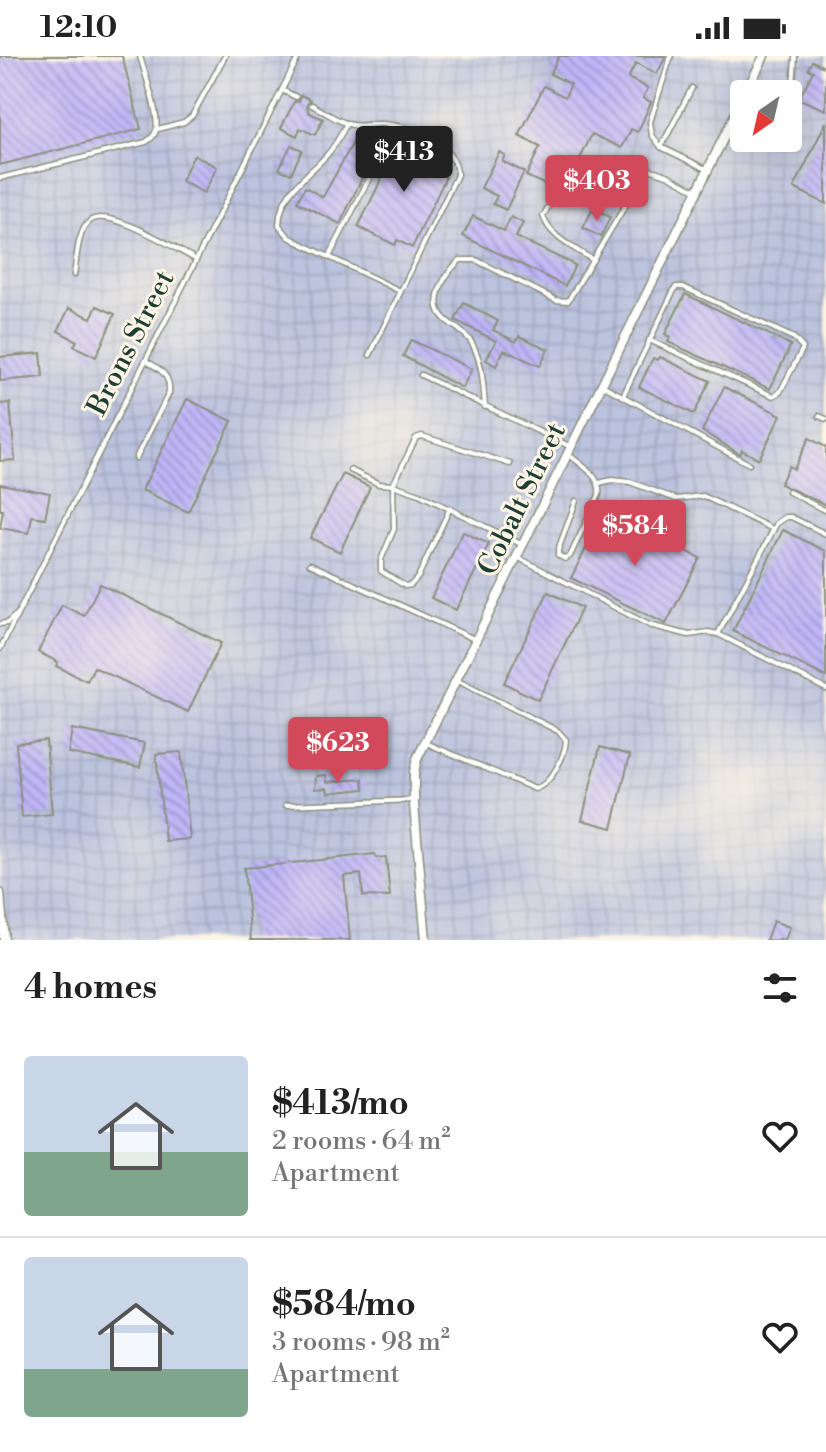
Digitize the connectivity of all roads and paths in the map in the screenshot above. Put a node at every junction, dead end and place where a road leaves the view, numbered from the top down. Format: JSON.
{"nodes":[{"id":1,"x":140,"y":56,"type":"edge"},
{"id":2,"x":225,"y":56,"type":"edge"},
{"id":3,"x":299,"y":56,"type":"edge"},
{"id":4,"x":671,"y":56,"type":"edge"},
{"id":5,"x":764,"y":56,"type":"edge"},
{"id":6,"x":795,"y":56,"type":"edge"},
{"id":7,"x":794,"y":80,"type":"edge"},
{"id":8,"x":692,"y":88,"type":"dead end"},
{"id":9,"x":282,"y":90,"type":"junction"},
{"id":10,"x":296,"y":97,"type":"dead end"},
{"id":11,"x":312,"y":105,"type":"dead end"},
{"id":12,"x":347,"y":123,"type":"junction"},
{"id":13,"x":396,"y":126,"type":"junction"},
{"id":14,"x":157,"y":129,"type":"junction"},
{"id":15,"x":661,"y":147,"type":"junction"},
{"id":16,"x":706,"y":169,"type":"junction"},
{"id":17,"x":625,"y":170,"type":"junction"},
{"id":18,"x":0,"y":178,"type":"edge"},
{"id":19,"x":695,"y":190,"type":"junction"},
{"id":20,"x":329,"y":257,"type":"junction"},
{"id":21,"x":195,"y":259,"type":"junction"},
{"id":22,"x":593,"y":260,"type":"junction"},
{"id":23,"x":74,"y":275,"type":"dead end"},
{"id":24,"x":400,"y":291,"type":"junction"},
{"id":25,"x":649,"y":340,"type":"junction"},
{"id":26,"x":370,"y":355,"type":"dead end"},
{"id":27,"x":146,"y":361,"type":"junction"},
{"id":28,"x":421,"y":375,"type":"dead end"},
{"id":29,"x":602,"y":385,"type":"junction"},
{"id":30,"x":623,"y":396,"type":"junction"},
{"id":31,"x":485,"y":407,"type":"junction"},
{"id":32,"x":819,"y":416,"type":"dead end"},
{"id":33,"x":826,"y":419,"type":"edge"},
{"id":34,"x":570,"y":450,"type":"junction"},
{"id":35,"x":136,"y":458,"type":"dead end"},
{"id":36,"x":510,"y":464,"type":"dead end"},
{"id":37,"x":749,"y":464,"type":"dead end"},
{"id":38,"x":350,"y":470,"type":"dead end"},
{"id":39,"x":599,"y":483,"type":"junction"},
{"id":40,"x":393,"y":485,"type":"junction"},
{"id":41,"x":789,"y":492,"type":"dead end"},
{"id":42,"x":576,"y":501,"type":"dead end"},
{"id":43,"x":450,"y":508,"type":"junction"},
{"id":44,"x":826,"y":511,"type":"edge"},
{"id":45,"x":773,"y":529,"type":"junction"},
{"id":46,"x":826,"y":534,"type":"edge"},
{"id":47,"x":523,"y":545,"type":"junction"},
{"id":48,"x":517,"y":557,"type":"junction"},
{"id":49,"x":310,"y":564,"type":"dead end"},
{"id":50,"x":18,"y":614,"type":"junction"},
{"id":51,"x":0,"y":624,"type":"edge"},
{"id":52,"x":718,"y":634,"type":"junction"},
{"id":53,"x":477,"y":640,"type":"junction"},
{"id":54,"x":0,"y":649,"type":"edge"},
{"id":55,"x":456,"y":680,"type":"junction"},
{"id":56,"x":826,"y":689,"type":"edge"},
{"id":57,"x":425,"y":743,"type":"junction"},
{"id":58,"x":414,"y":800,"type":"junction"},
{"id":59,"x":286,"y":805,"type":"dead end"},
{"id":60,"x":0,"y":893,"type":"edge"},
{"id":61,"x":4,"y":940,"type":"edge"},
{"id":62,"x":426,"y":940,"type":"edge"}],
"edges":[{"from":1,"to":14,"type":"lane"},
{"from":2,"to":14,"type":"lane"},
{"from":3,"to":9,"type":"lane","name":"Brons Street"},
{"from":4,"to":15,"type":"lane"},
{"from":5,"to":16,"type":"street","name":"Cobalt Street"},
{"from":6,"to":7,"type":"lane"},
{"from":8,"to":15,"type":"lane"},
{"from":9,"to":10,"type":"lane"},
{"from":9,"to":21,"type":"lane","name":"Brons Street"},
{"from":11,"to":12,"type":"lane"},
{"from":12,"to":13,"type":"lane"},
{"from":12,"to":20,"type":"lane"},
{"from":13,"to":20,"type":"lane"},
{"from":13,"to":24,"type":"lane"},
{"from":14,"to":18,"type":"lane"},
{"from":15,"to":16,"type":"lane"},
{"from":16,"to":19,"type":"street","name":"Cobalt Street"},
{"from":17,"to":19,"type":"lane"},
{"from":17,"to":22,"type":"lane"},
{"from":17,"to":22,"type":"lane"},
{"from":19,"to":29,"type":"street","name":"Cobalt Street"},
{"from":20,"to":24,"type":"lane"},
{"from":21,"to":23,"type":"lane"},
{"from":21,"to":27,"type":"lane","name":"Brons Street"},
{"from":22,"to":31,"type":"lane"},
{"from":24,"to":26,"type":"lane"},
{"from":25,"to":25,"type":"lane"},
{"from":25,"to":30,"type":"lane"},
{"from":27,"to":35,"type":"lane"},
{"from":27,"to":50,"type":"lane","name":"Brons Street"},
{"from":28,"to":31,"type":"lane"},
{"from":29,"to":30,"type":"lane"},
{"from":29,"to":34,"type":"street","name":"Cobalt Street"},
{"from":30,"to":37,"type":"lane"},
{"from":31,"to":34,"type":"lane"},
{"from":32,"to":33,"type":"lane"},
{"from":34,"to":39,"type":"lane"},
{"from":34,"to":47,"type":"street","name":"Cobalt Street"},
{"from":36,"to":40,"type":"lane"},
{"from":38,"to":40,"type":"lane"},
{"from":39,"to":42,"type":"lane"},
{"from":39,"to":45,"type":"lane"},
{"from":40,"to":43,"type":"lane"},
{"from":40,"to":43,"type":"lane"},
{"from":41,"to":44,"type":"lane"},
{"from":43,"to":47,"type":"lane"},
{"from":45,"to":46,"type":"lane"},
{"from":45,"to":52,"type":"lane"},
{"from":47,"to":48,"type":"street","name":"Cobalt Street"},
{"from":48,"to":52,"type":"lane"},
{"from":48,"to":53,"type":"street","name":"Cobalt Street"},
{"from":49,"to":53,"type":"lane"},
{"from":50,"to":51,"type":"lane"},
{"from":50,"to":54,"type":"lane","name":"Brons Street"},
{"from":52,"to":56,"type":"lane"},
{"from":53,"to":55,"type":"street","name":"Cobalt Street"},
{"from":55,"to":57,"type":"street","name":"Cobalt Street"},
{"from":55,"to":57,"type":"lane"},
{"from":57,"to":58,"type":"street","name":"Cobalt Street"},
{"from":58,"to":59,"type":"lane"},
{"from":58,"to":62,"type":"street","name":"Cobalt Street"},
{"from":60,"to":61,"type":"street"}]}
